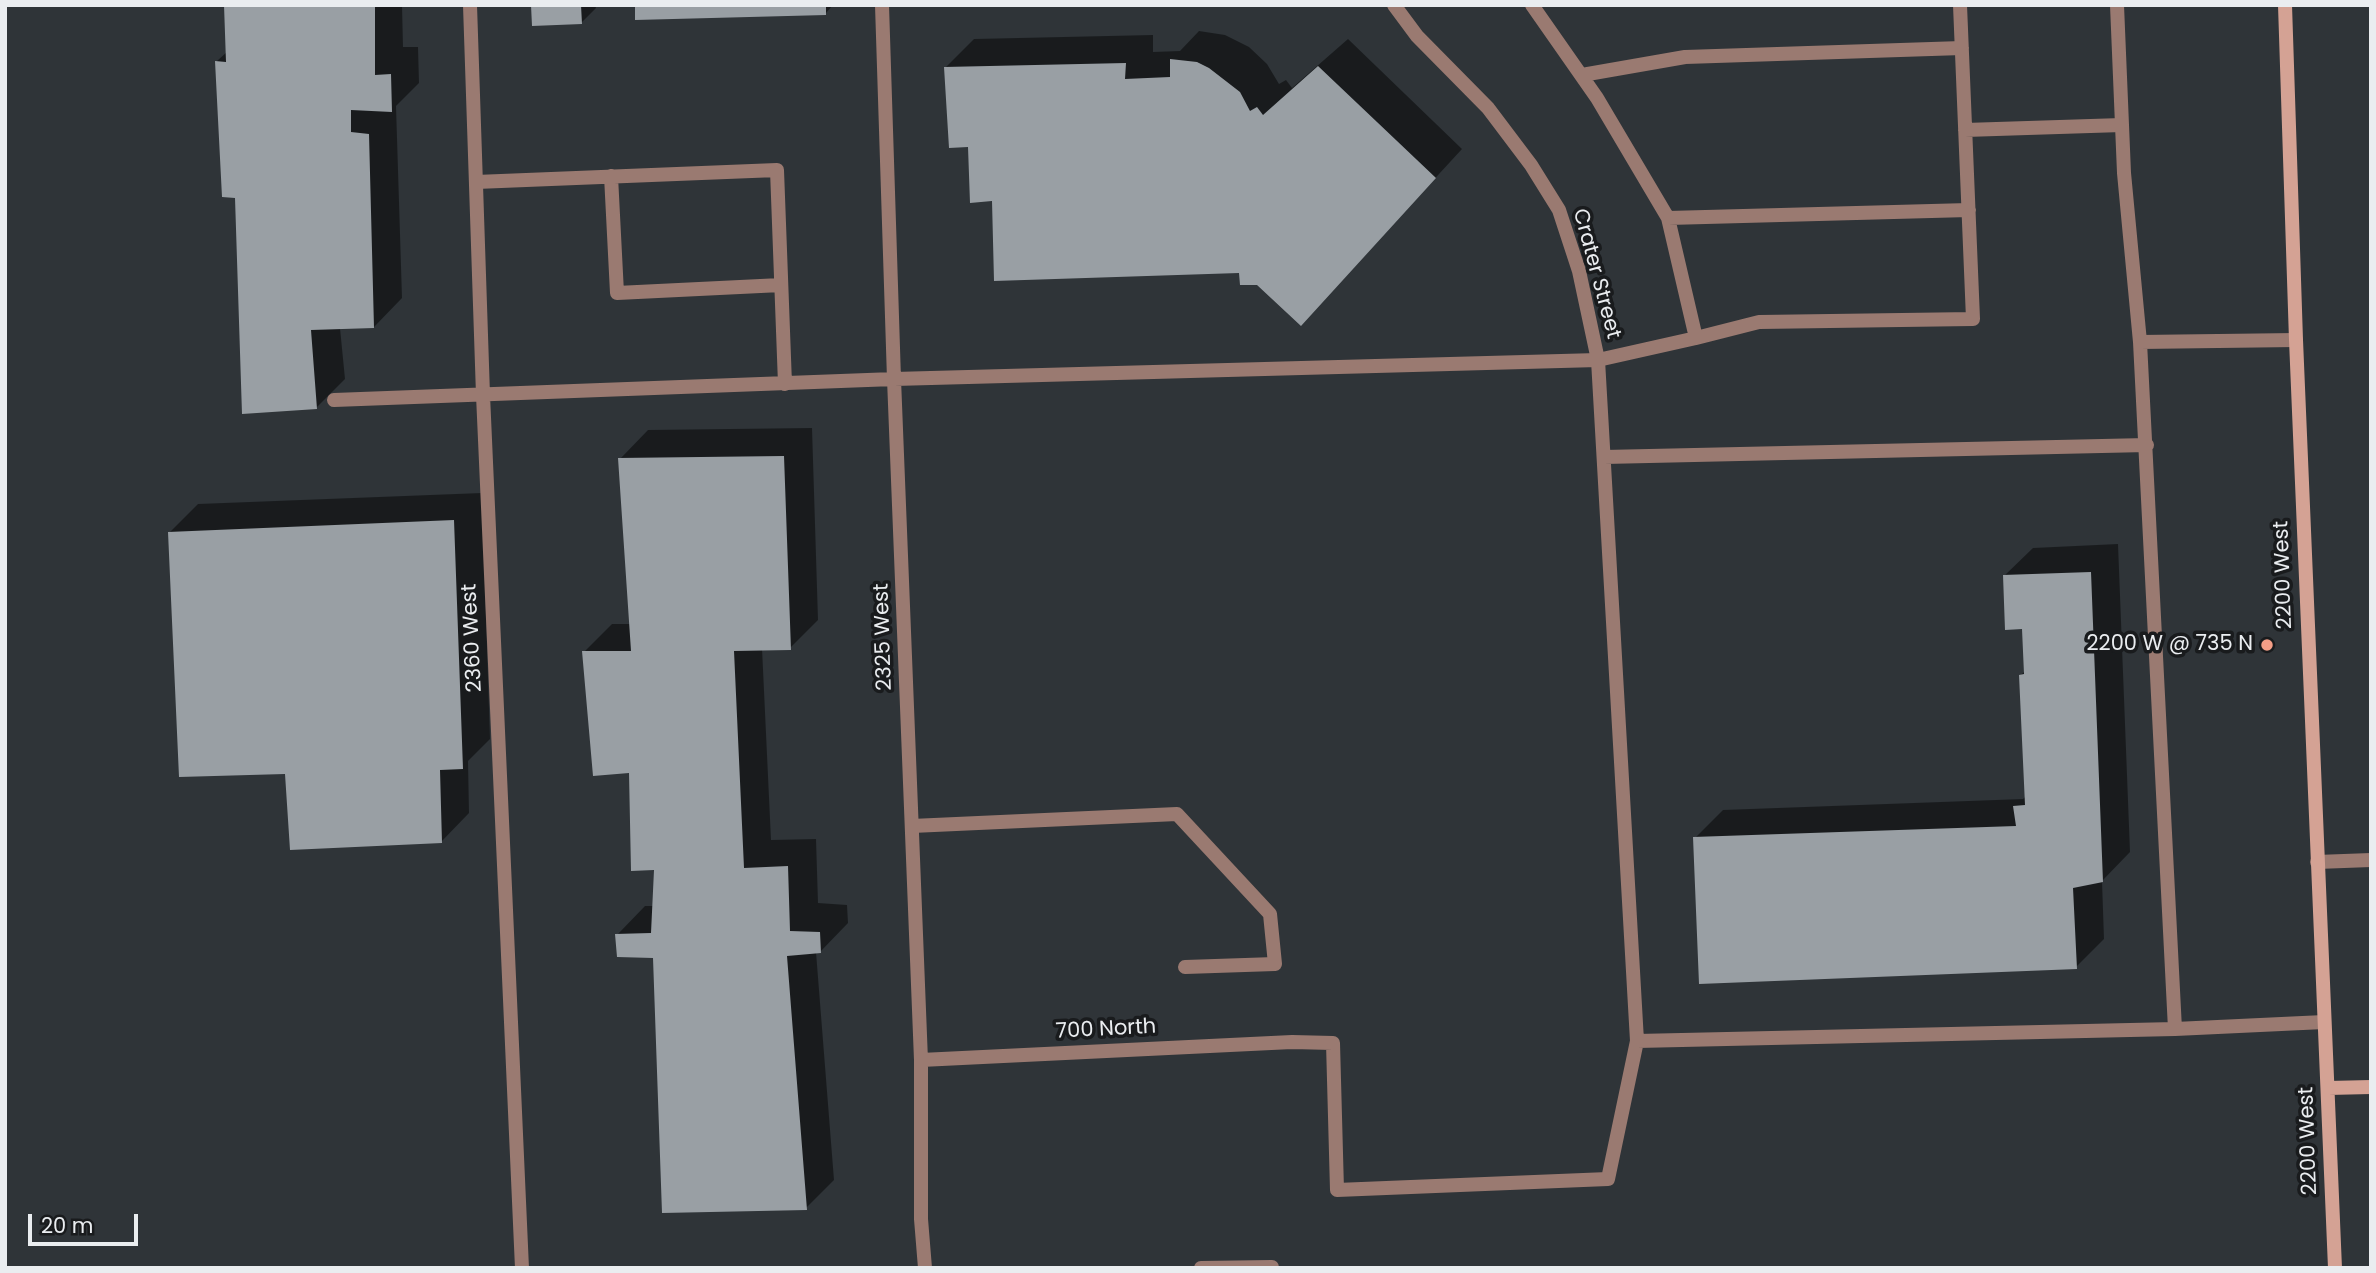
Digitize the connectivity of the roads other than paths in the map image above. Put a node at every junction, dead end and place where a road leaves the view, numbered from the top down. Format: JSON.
{"nodes":[{"id":1,"x":470,"y":5,"type":"edge"},
{"id":2,"x":882,"y":5,"type":"edge"},
{"id":3,"x":1394,"y":5,"type":"edge"},
{"id":4,"x":1532,"y":5,"type":"edge"},
{"id":5,"x":1960,"y":5,"type":"edge"},
{"id":6,"x":2117,"y":5,"type":"edge"},
{"id":7,"x":2286,"y":5,"type":"edge"},
{"id":8,"x":1962,"y":48,"type":"junction"},
{"id":9,"x":1582,"y":75,"type":"junction"},
{"id":10,"x":2122,"y":125,"type":"junction"},
{"id":11,"x":1965,"y":130,"type":"junction"},
{"id":12,"x":611,"y":176,"type":"junction"},
{"id":13,"x":476,"y":182,"type":"junction"},
{"id":14,"x":1969,"y":210,"type":"junction"},
{"id":15,"x":1668,"y":218,"type":"junction"},
{"id":16,"x":781,"y":285,"type":"junction"},
{"id":17,"x":1696,"y":338,"type":"junction"},
{"id":18,"x":2296,"y":340,"type":"junction"},
{"id":19,"x":2140,"y":342,"type":"junction"},
{"id":20,"x":1598,"y":360,"type":"junction"},
{"id":21,"x":894,"y":379,"type":"junction"},
{"id":22,"x":785,"y":384,"type":"junction"},
{"id":23,"x":484,"y":395,"type":"junction"},
{"id":24,"x":334,"y":400,"type":"dead end"},
{"id":25,"x":2147,"y":444,"type":"junction"},
{"id":26,"x":1604,"y":457,"type":"junction"},
{"id":27,"x":912,"y":826,"type":"junction"},
{"id":28,"x":2371,"y":860,"type":"edge"},
{"id":29,"x":2317,"y":862,"type":"junction"},
{"id":30,"x":1185,"y":967,"type":"dead end"},
{"id":31,"x":2324,"y":1022,"type":"junction"},
{"id":32,"x":2175,"y":1029,"type":"junction"},
{"id":33,"x":1637,"y":1041,"type":"junction"},
{"id":34,"x":921,"y":1060,"type":"junction"},
{"id":35,"x":2371,"y":1087,"type":"edge"},
{"id":36,"x":2328,"y":1088,"type":"junction"},
{"id":37,"x":1272,"y":1267,"type":"edge"},
{"id":38,"x":522,"y":1268,"type":"edge"},
{"id":39,"x":925,"y":1268,"type":"edge"},
{"id":40,"x":1201,"y":1268,"type":"edge"},
{"id":41,"x":2335,"y":1268,"type":"edge"}],
"edges":[{"from":1,"to":13,"type":"lane","name":"2360 West"},
{"from":2,"to":21,"type":"lane","name":"2325 West"},
{"from":3,"to":20,"type":"lane","name":"Crater Street"},
{"from":4,"to":9,"type":"lane"},
{"from":5,"to":8,"type":"lane"},
{"from":6,"to":10,"type":"lane"},
{"from":7,"to":18,"type":"street","name":"2200 West"},
{"from":8,"to":9,"type":"lane"},
{"from":8,"to":11,"type":"lane"},
{"from":9,"to":15,"type":"lane"},
{"from":10,"to":11,"type":"lane"},
{"from":10,"to":19,"type":"lane"},
{"from":11,"to":14,"type":"lane"},
{"from":12,"to":13,"type":"lane"},
{"from":12,"to":16,"type":"lane"},
{"from":12,"to":16,"type":"lane"},
{"from":13,"to":23,"type":"lane","name":"2360 West"},
{"from":14,"to":15,"type":"lane"},
{"from":14,"to":17,"type":"lane"},
{"from":15,"to":17,"type":"lane"},
{"from":16,"to":22,"type":"lane"},
{"from":17,"to":20,"type":"lane"},
{"from":18,"to":19,"type":"lane"},
{"from":18,"to":29,"type":"street","name":"2200 West"},
{"from":19,"to":25,"type":"lane"},
{"from":20,"to":21,"type":"lane"},
{"from":20,"to":26,"type":"lane","name":"Crater Street"},
{"from":21,"to":22,"type":"lane"},
{"from":21,"to":27,"type":"lane","name":"2325 West"},
{"from":22,"to":23,"type":"lane"},
{"from":23,"to":24,"type":"lane"},
{"from":23,"to":38,"type":"lane","name":"2360 West"},
{"from":25,"to":26,"type":"lane"},
{"from":25,"to":32,"type":"lane"},
{"from":26,"to":33,"type":"lane","name":"Crater Street"},
{"from":27,"to":30,"type":"lane"},
{"from":27,"to":34,"type":"lane","name":"2325 West"},
{"from":28,"to":29,"type":"lane"},
{"from":29,"to":31,"type":"street","name":"2200 West"},
{"from":31,"to":32,"type":"lane"},
{"from":31,"to":36,"type":"street","name":"2200 West"},
{"from":32,"to":33,"type":"lane"},
{"from":33,"to":34,"type":"lane","name":"700 North"},
{"from":34,"to":39,"type":"lane","name":"2325 West"},
{"from":35,"to":36,"type":"street"},
{"from":36,"to":41,"type":"street","name":"2200 West"},
{"from":37,"to":40,"type":"lane"}]}
